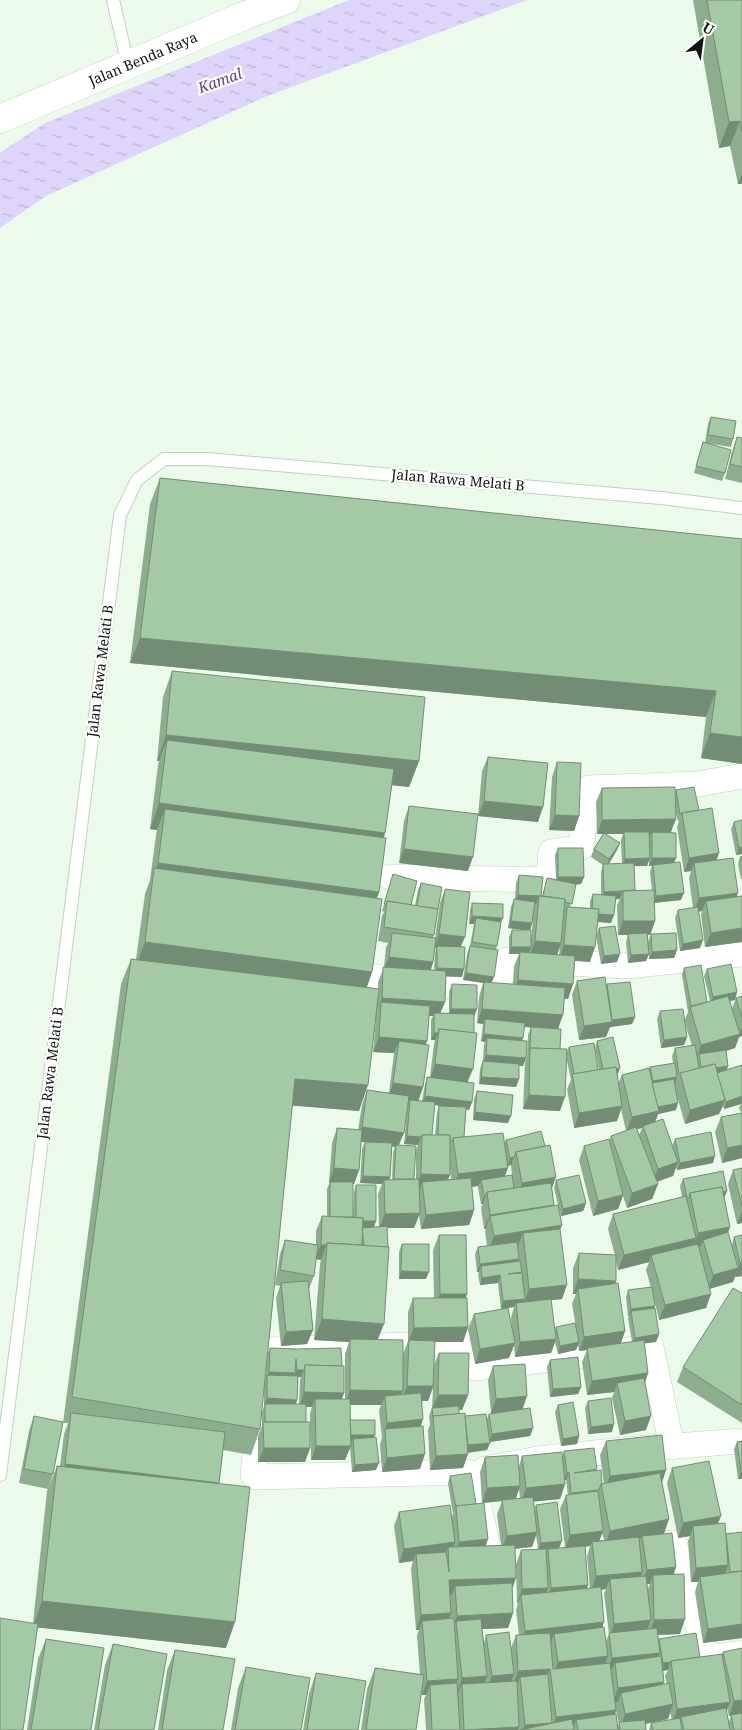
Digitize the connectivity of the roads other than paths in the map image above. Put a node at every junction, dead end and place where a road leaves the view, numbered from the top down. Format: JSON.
{"nodes":[{"id":1,"x":113,"y":0,"type":"edge"},
{"id":2,"x":286,"y":0,"type":"edge"},
{"id":3,"x":128,"y":65,"type":"junction"},
{"id":4,"x":0,"y":119,"type":"edge"},
{"id":5,"x":742,"y":508,"type":"edge"},
{"id":6,"x":742,"y":776,"type":"edge"},
{"id":7,"x":390,"y":876,"type":"edge"},
{"id":8,"x":742,"y":954,"type":"edge"},
{"id":9,"x":375,"y":977,"type":"edge"},
{"id":10,"x":742,"y":1441,"type":"edge"},
{"id":11,"x":672,"y":1447,"type":"junction"},
{"id":12,"x":468,"y":1472,"type":"junction"},
{"id":13,"x":0,"y":1475,"type":"edge"},
{"id":14,"x":742,"y":1653,"type":"edge"}],
"edges":[{"from":1,"to":3,"type":"lane"},
{"from":2,"to":3,"type":"main road","name":"Jalan Benda Raya"},
{"from":3,"to":4,"type":"main road","name":"Jalan Benda Raya"},
{"from":5,"to":13,"type":"lane","name":"Jalan Rawa Melati B"},
{"from":6,"to":7,"type":"street"},
{"from":8,"to":9,"type":"street"},
{"from":10,"to":11,"type":"street"},
{"from":11,"to":12,"type":"street"},
{"from":11,"to":12,"type":"street"},
{"from":12,"to":14,"type":"street"}]}
